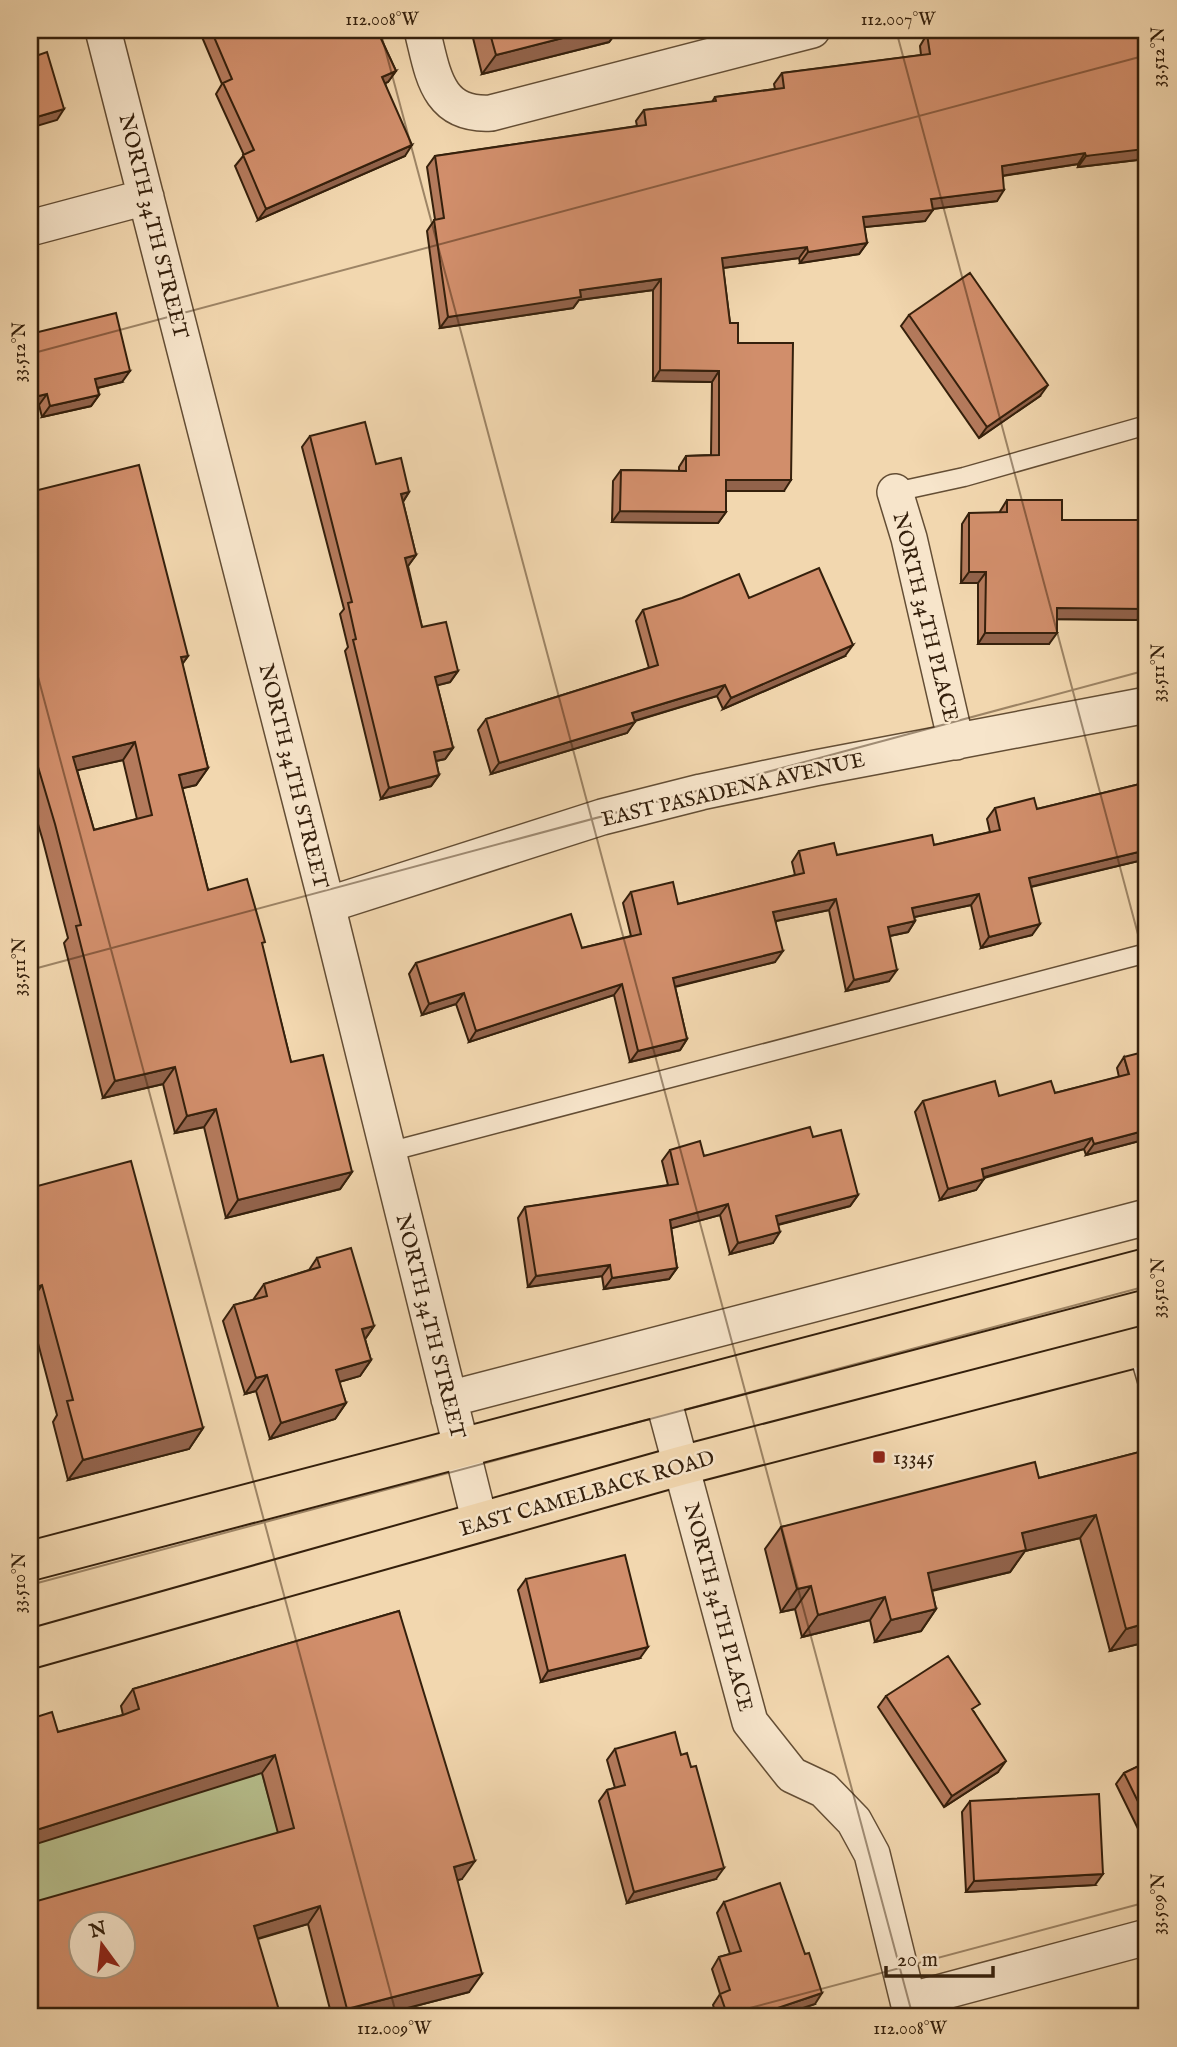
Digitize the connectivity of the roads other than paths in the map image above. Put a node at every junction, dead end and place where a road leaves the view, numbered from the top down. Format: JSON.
{"nodes":[{"id":1,"x":103,"y":30,"type":"edge"},
{"id":2,"x":422,"y":30,"type":"edge"},
{"id":3,"x":812,"y":30,"type":"edge"},
{"id":4,"x":146,"y":197,"type":"junction"},
{"id":5,"x":30,"y":228,"type":"edge"},
{"id":6,"x":1147,"y":425,"type":"edge"},
{"id":7,"x":895,"y":492,"type":"joint"},
{"id":8,"x":1147,"y":705,"type":"edge"},
{"id":9,"x":956,"y":743,"type":"junction"},
{"id":10,"x":327,"y":905,"type":"junction"},
{"id":11,"x":1147,"y":953,"type":"edge"},
{"id":12,"x":388,"y":1152,"type":"junction"},
{"id":13,"x":1147,"y":1217,"type":"edge"},
{"id":14,"x":1147,"y":1268,"type":"edge"},
{"id":15,"x":1144,"y":1358,"type":"edge"},
{"id":16,"x":662,"y":1395,"type":"junction"},
{"id":17,"x":449,"y":1399,"type":"junction"},
{"id":18,"x":461,"y":1449,"type":"junction"},
{"id":19,"x":680,"y":1466,"type":"junction"},
{"id":20,"x":480,"y":1523,"type":"junction"},
{"id":21,"x":30,"y":1561,"type":"edge"},
{"id":22,"x":30,"y":1649,"type":"edge"},
{"id":23,"x":1147,"y":1937,"type":"edge"},
{"id":24,"x":910,"y":2009,"type":"edge"}],
"edges":[{"from":1,"to":4,"type":"street","name":"NORTH 34TH STREET"},
{"from":2,"to":3,"type":"street"},
{"from":4,"to":5,"type":"street"},
{"from":4,"to":10,"type":"street","name":"NORTH 34TH STREET"},
{"from":6,"to":7,"type":"lane"},
{"from":7,"to":9,"type":"street","name":"NORTH 34TH PLACE"},
{"from":8,"to":9,"type":"street","name":"EAST PASADENA AVENUE"},
{"from":9,"to":10,"type":"street","name":"EAST PASADENA AVENUE"},
{"from":10,"to":12,"type":"street","name":"NORTH 34TH STREET"},
{"from":11,"to":12,"type":"lane"},
{"from":12,"to":17,"type":"street","name":"NORTH 34TH STREET"},
{"from":13,"to":17,"type":"street"},
{"from":14,"to":16,"type":"main road"},
{"from":15,"to":19,"type":"main road","name":"EAST CAMELBACK ROAD"},
{"from":16,"to":18,"type":"main road"},
{"from":16,"to":19,"type":"street","name":"NORTH 34TH PLACE"},
{"from":17,"to":18,"type":"street","name":"NORTH 34TH STREET"},
{"from":18,"to":20,"type":"street","name":"NORTH 34TH STREET"},
{"from":18,"to":21,"type":"main road"},
{"from":19,"to":20,"type":"main road","name":"EAST CAMELBACK ROAD"},
{"from":19,"to":24,"type":"street","name":"NORTH 34TH PLACE"},
{"from":20,"to":22,"type":"main road","name":"EAST CAMELBACK ROAD"},
{"from":23,"to":24,"type":"street"}]}
